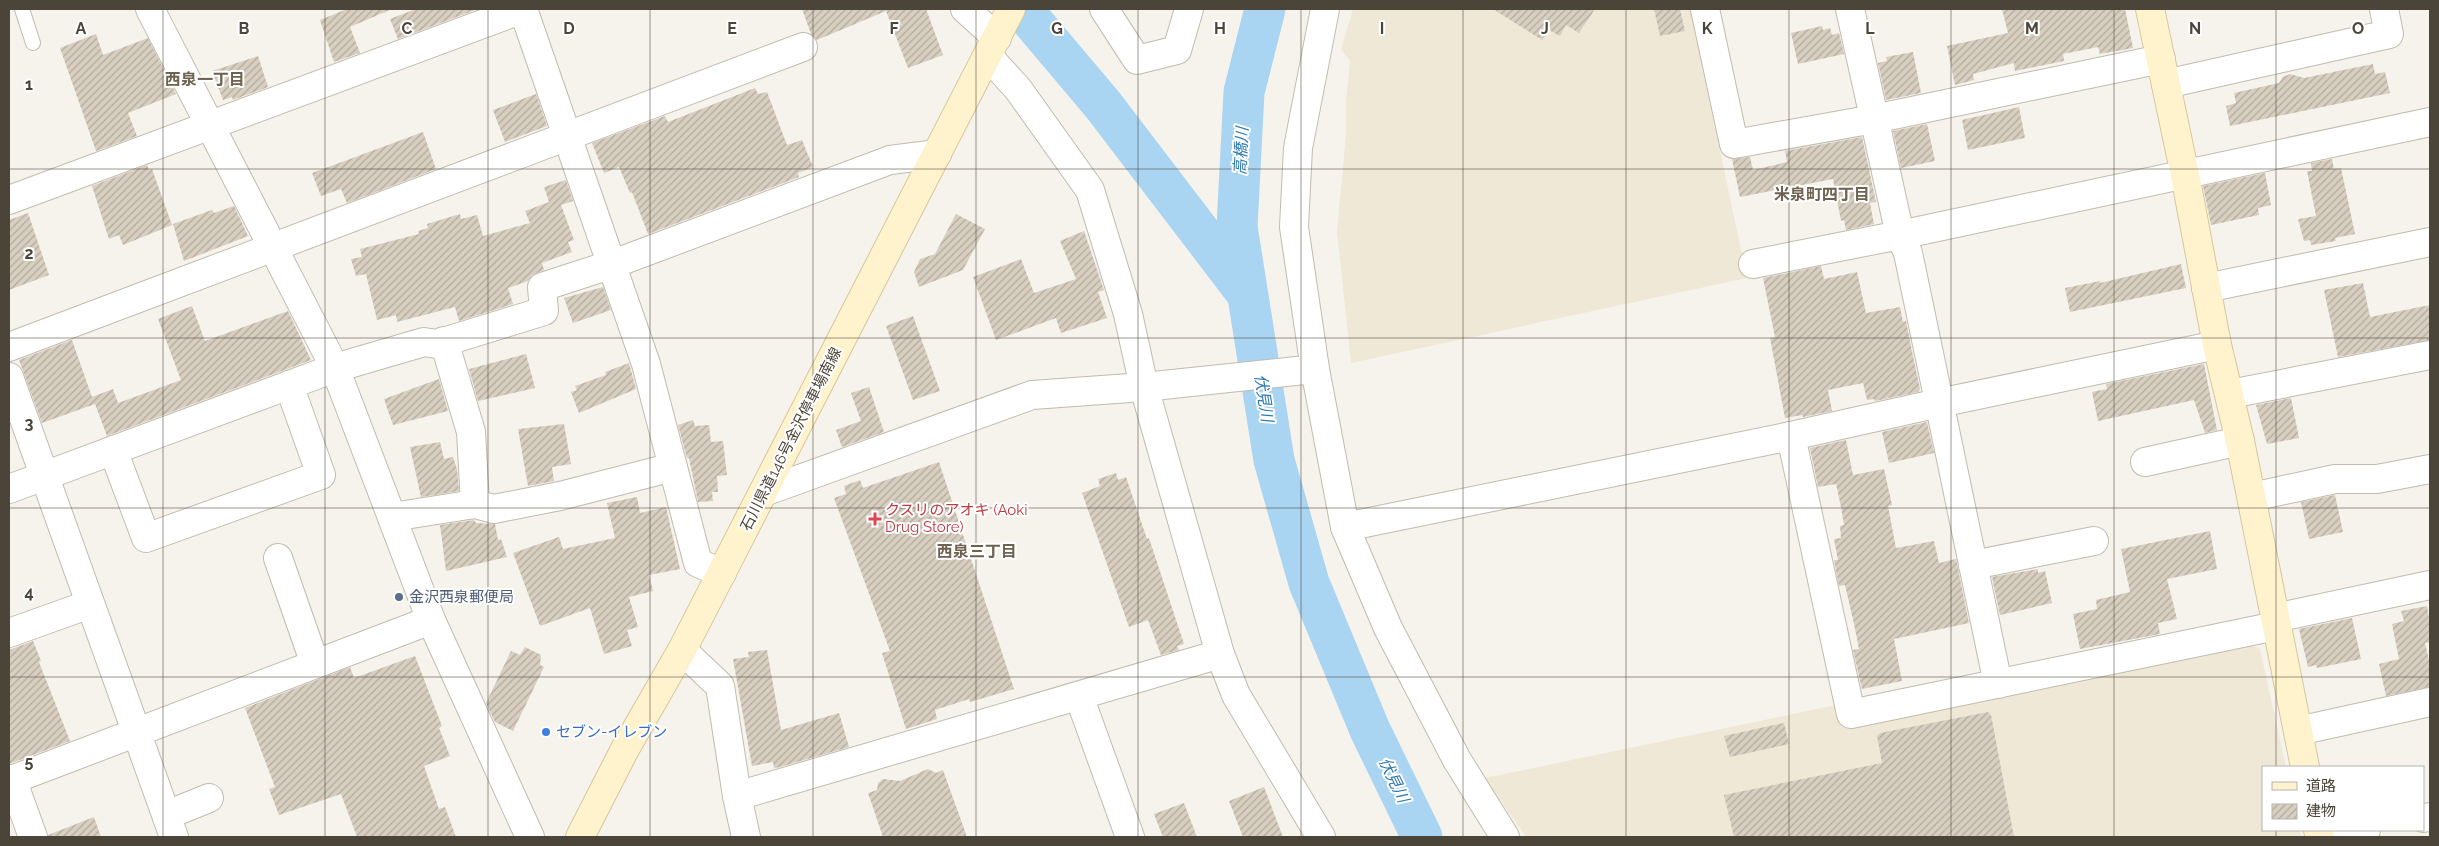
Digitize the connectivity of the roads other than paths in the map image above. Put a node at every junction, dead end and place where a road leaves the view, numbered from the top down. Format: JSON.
{"nodes":[{"id":1,"x":22,"y":9,"type":"edge"},
{"id":2,"x":150,"y":9,"type":"edge"},
{"id":3,"x":523,"y":9,"type":"edge"},
{"id":4,"x":965,"y":9,"type":"edge"},
{"id":5,"x":1011,"y":9,"type":"edge"},
{"id":6,"x":1104,"y":9,"type":"edge"},
{"id":7,"x":1189,"y":9,"type":"edge"},
{"id":8,"x":1326,"y":9,"type":"edge"},
{"id":9,"x":1705,"y":9,"type":"edge"},
{"id":10,"x":1850,"y":9,"type":"edge"},
{"id":11,"x":2150,"y":9,"type":"edge"},
{"id":12,"x":2384,"y":9,"type":"edge"},
{"id":13,"x":33,"y":43,"type":"dead end"},
{"id":14,"x":803,"y":47,"type":"dead end"},
{"id":15,"x":992,"y":47,"type":"junction"},
{"id":16,"x":2163,"y":72,"type":"junction"},
{"id":17,"x":1874,"y":119,"type":"junction"},
{"id":18,"x":2430,"y":122,"type":"edge"},
{"id":19,"x":211,"y":124,"type":"junction"},
{"id":20,"x":567,"y":135,"type":"junction"},
{"id":21,"x":937,"y":154,"type":"junction"},
{"id":22,"x":2185,"y":175,"type":"junction"},
{"id":23,"x":9,"y":200,"type":"edge"},
{"id":24,"x":1900,"y":235,"type":"junction"},
{"id":25,"x":2430,"y":242,"type":"edge"},
{"id":26,"x":275,"y":249,"type":"junction"},
{"id":27,"x":613,"y":264,"type":"junction"},
{"id":28,"x":1753,"y":264,"type":"dead end"},
{"id":29,"x":2206,"y":288,"type":"junction"},
{"id":30,"x":444,"y":342,"type":"junction"},
{"id":31,"x":2217,"y":345,"type":"junction"},
{"id":32,"x":9,"y":346,"type":"edge"},
{"id":33,"x":2430,"y":355,"type":"edge"},
{"id":34,"x":335,"y":368,"type":"junction"},
{"id":35,"x":1308,"y":368,"type":"junction"},
{"id":36,"x":9,"y":377,"type":"edge"},
{"id":37,"x":289,"y":385,"type":"junction"},
{"id":38,"x":1148,"y":387,"type":"junction"},
{"id":39,"x":2230,"y":394,"type":"junction"},
{"id":40,"x":1939,"y":403,"type":"junction"},
{"id":41,"x":1791,"y":436,"type":"junction"},
{"id":42,"x":2240,"y":441,"type":"junction"},
{"id":43,"x":113,"y":450,"type":"junction"},
{"id":44,"x":2145,"y":462,"type":"dead end"},
{"id":45,"x":673,"y":467,"type":"junction"},
{"id":46,"x":2430,"y":469,"type":"edge"},
{"id":47,"x":45,"y":474,"type":"junction"},
{"id":48,"x":9,"y":488,"type":"edge"},
{"id":49,"x":764,"y":492,"type":"junction"},
{"id":50,"x":2252,"y":497,"type":"junction"},
{"id":51,"x":475,"y":504,"type":"junction"},
{"id":52,"x":392,"y":517,"type":"junction"},
{"id":53,"x":1345,"y":527,"type":"junction"},
{"id":54,"x":2094,"y":541,"type":"dead end"},
{"id":55,"x":278,"y":558,"type":"dead end"},
{"id":56,"x":1973,"y":565,"type":"junction"},
{"id":57,"x":722,"y":573,"type":"junction"},
{"id":58,"x":2430,"y":585,"type":"edge"},
{"id":59,"x":90,"y":604,"type":"junction"},
{"id":60,"x":431,"y":620,"type":"junction"},
{"id":61,"x":2275,"y":622,"type":"junction"},
{"id":62,"x":9,"y":634,"type":"edge"},
{"id":63,"x":682,"y":650,"type":"junction"},
{"id":64,"x":1220,"y":654,"type":"junction"},
{"id":65,"x":315,"y":664,"type":"junction"},
{"id":66,"x":1998,"y":684,"type":"junction"},
{"id":67,"x":1079,"y":696,"type":"junction"},
{"id":68,"x":2430,"y":702,"type":"edge"},
{"id":69,"x":136,"y":731,"type":"junction"},
{"id":70,"x":2298,"y":731,"type":"junction"},
{"id":71,"x":2305,"y":766,"type":"edge"},
{"id":72,"x":10,"y":780,"type":"edge"},
{"id":73,"x":737,"y":796,"type":"junction"},
{"id":74,"x":209,"y":798,"type":"dead end"},
{"id":75,"x":170,"y":826,"type":"edge"},
{"id":76,"x":2361,"y":831,"type":"edge"},
{"id":77,"x":33,"y":837,"type":"edge"},
{"id":78,"x":530,"y":837,"type":"edge"},
{"id":79,"x":580,"y":837,"type":"edge"},
{"id":80,"x":746,"y":837,"type":"edge"},
{"id":81,"x":1130,"y":837,"type":"edge"},
{"id":82,"x":1321,"y":837,"type":"edge"},
{"id":83,"x":1505,"y":837,"type":"edge"},
{"id":84,"x":2329,"y":837,"type":"edge"}],
"edges":[{"from":1,"to":13,"type":"lane"},
{"from":2,"to":19,"type":"street"},
{"from":3,"to":19,"type":"street"},
{"from":3,"to":20,"type":"street"},
{"from":4,"to":15,"type":"street"},
{"from":5,"to":15,"type":"main road","name":"石川県道146号金沢停車場南線"},
{"from":6,"to":7,"type":"street"},
{"from":8,"to":35,"type":"street"},
{"from":9,"to":17,"type":"street"},
{"from":10,"to":17,"type":"street"},
{"from":11,"to":16,"type":"main road"},
{"from":12,"to":16,"type":"street"},
{"from":14,"to":20,"type":"street"},
{"from":15,"to":21,"type":"main road","name":"石川県道146号金沢停車場南線"},
{"from":15,"to":38,"type":"street"},
{"from":16,"to":17,"type":"street"},
{"from":16,"to":22,"type":"main road"},
{"from":17,"to":24,"type":"street"},
{"from":18,"to":22,"type":"street"},
{"from":19,"to":23,"type":"street"},
{"from":19,"to":26,"type":"street"},
{"from":20,"to":26,"type":"street"},
{"from":20,"to":27,"type":"street"},
{"from":21,"to":27,"type":"street"},
{"from":21,"to":49,"type":"main road","name":"石川県道146号金沢停車場南線"},
{"from":22,"to":24,"type":"street"},
{"from":22,"to":29,"type":"main road"},
{"from":24,"to":28,"type":"street"},
{"from":24,"to":40,"type":"street"},
{"from":25,"to":29,"type":"street"},
{"from":26,"to":32,"type":"street"},
{"from":26,"to":34,"type":"street"},
{"from":27,"to":30,"type":"street"},
{"from":27,"to":45,"type":"street"},
{"from":29,"to":31,"type":"main road"},
{"from":30,"to":34,"type":"street"},
{"from":30,"to":51,"type":"street"},
{"from":31,"to":39,"type":"main road"},
{"from":31,"to":40,"type":"street"},
{"from":33,"to":39,"type":"street"},
{"from":34,"to":37,"type":"street"},
{"from":34,"to":52,"type":"street"},
{"from":35,"to":38,"type":"street"},
{"from":35,"to":53,"type":"street"},
{"from":36,"to":47,"type":"street"},
{"from":37,"to":43,"type":"street"},
{"from":37,"to":43,"type":"street"},
{"from":38,"to":49,"type":"street"},
{"from":38,"to":64,"type":"street"},
{"from":39,"to":42,"type":"main road"},
{"from":40,"to":41,"type":"street"},
{"from":40,"to":56,"type":"street"},
{"from":41,"to":53,"type":"street"},
{"from":41,"to":66,"type":"street"},
{"from":42,"to":44,"type":"street"},
{"from":42,"to":50,"type":"main road"},
{"from":43,"to":47,"type":"street"},
{"from":45,"to":51,"type":"street"},
{"from":45,"to":57,"type":"street"},
{"from":46,"to":50,"type":"street"},
{"from":47,"to":48,"type":"street"},
{"from":47,"to":59,"type":"street"},
{"from":49,"to":57,"type":"main road","name":"石川県道146号金沢停車場南線"},
{"from":50,"to":61,"type":"main road"},
{"from":51,"to":52,"type":"street"},
{"from":52,"to":60,"type":"street"},
{"from":53,"to":83,"type":"street"},
{"from":54,"to":56,"type":"street"},
{"from":55,"to":65,"type":"street"},
{"from":56,"to":66,"type":"street"},
{"from":57,"to":63,"type":"main road","name":"石川県道146号金沢停車場南線"},
{"from":58,"to":61,"type":"street"},
{"from":59,"to":62,"type":"street"},
{"from":59,"to":69,"type":"street"},
{"from":60,"to":65,"type":"street"},
{"from":60,"to":78,"type":"street"},
{"from":61,"to":66,"type":"street"},
{"from":61,"to":70,"type":"main road"},
{"from":63,"to":73,"type":"street"},
{"from":63,"to":79,"type":"main road","name":"石川県道146号金沢停車場南線"},
{"from":64,"to":67,"type":"street"},
{"from":64,"to":82,"type":"street"},
{"from":65,"to":69,"type":"street"},
{"from":67,"to":73,"type":"street"},
{"from":67,"to":81,"type":"street"},
{"from":68,"to":70,"type":"street"},
{"from":69,"to":72,"type":"street"},
{"from":69,"to":75,"type":"street"},
{"from":70,"to":71,"type":"main road"},
{"from":72,"to":77,"type":"street"},
{"from":73,"to":80,"type":"street"},
{"from":74,"to":75,"type":"street"},
{"from":76,"to":84,"type":"street"}]}
